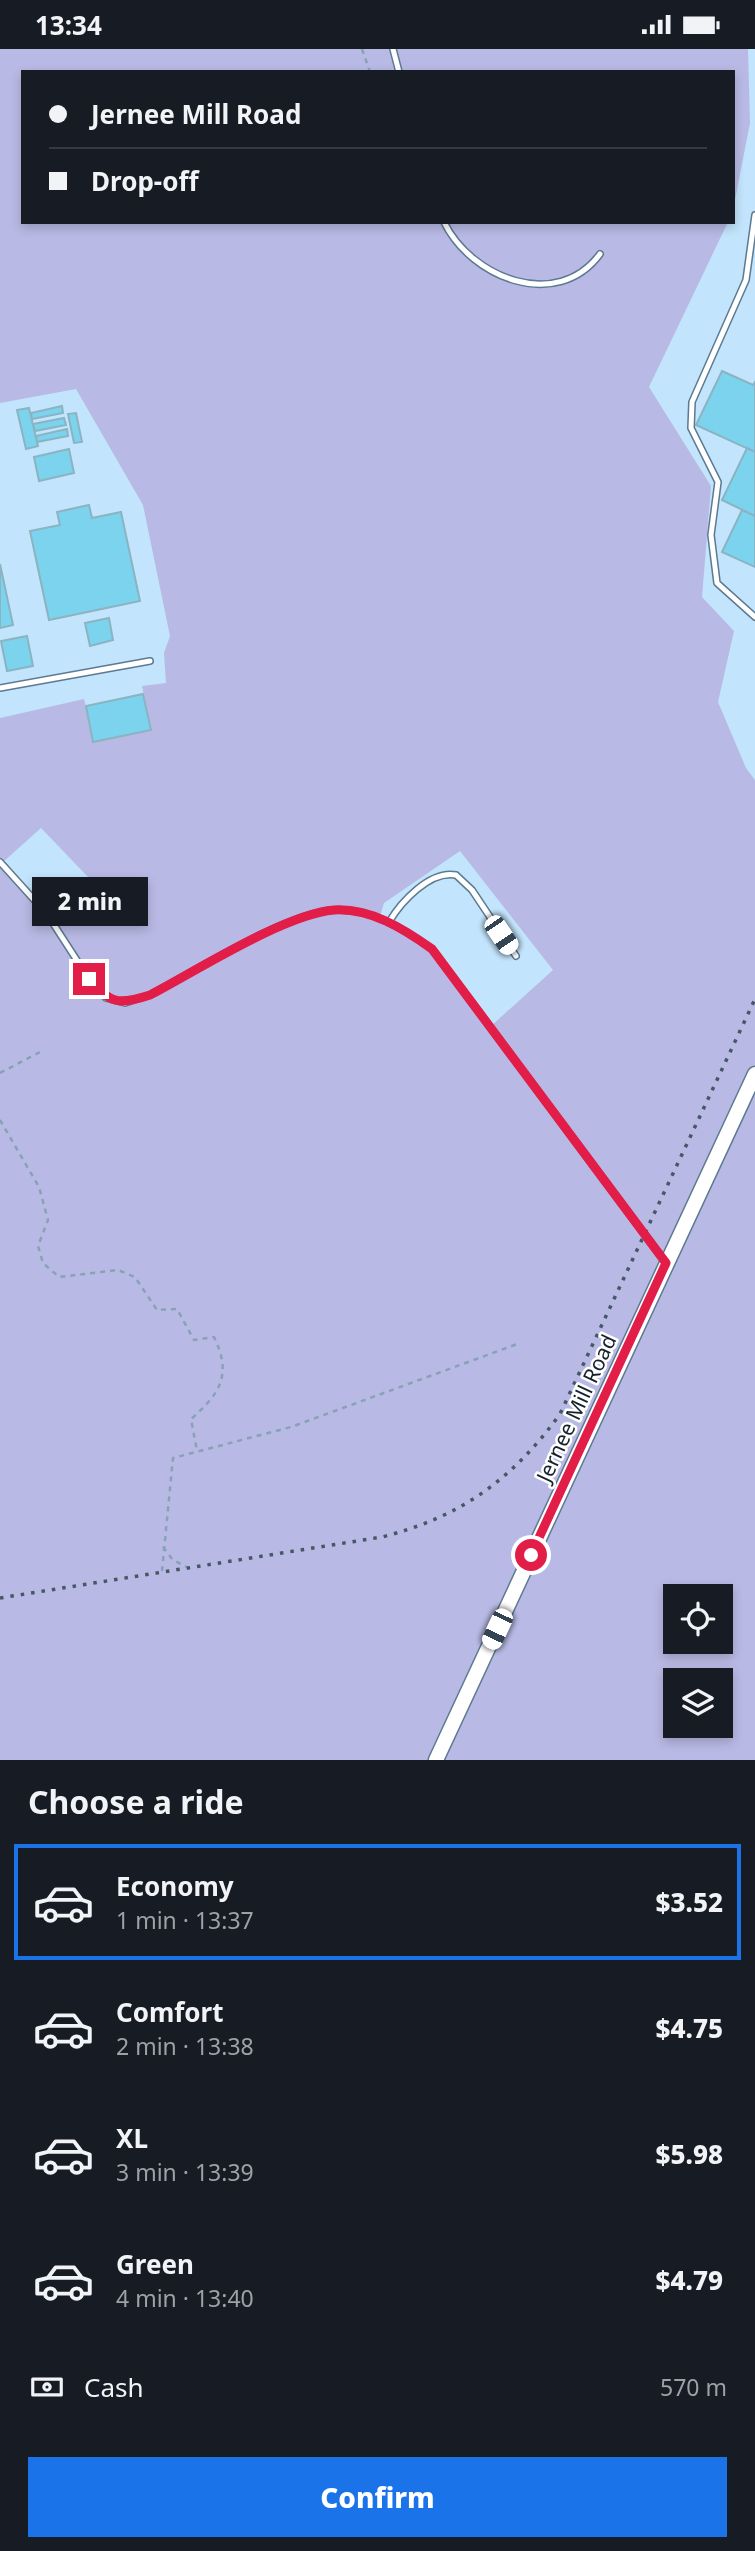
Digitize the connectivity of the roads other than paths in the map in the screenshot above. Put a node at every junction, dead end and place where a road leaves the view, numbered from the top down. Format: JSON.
{"nodes":[{"id":1,"x":393,"y":49,"type":"edge"},
{"id":2,"x":398,"y":70,"type":"edge"},
{"id":3,"x":755,"y":215,"type":"edge"},
{"id":4,"x":445,"y":224,"type":"edge"},
{"id":5,"x":600,"y":254,"type":"dead end"},
{"id":6,"x":755,"y":617,"type":"edge"},
{"id":7,"x":150,"y":661,"type":"dead end"},
{"id":8,"x":0,"y":688,"type":"edge"},
{"id":9,"x":0,"y":862,"type":"edge"},
{"id":10,"x":389,"y":922,"type":"junction"},
{"id":11,"x":516,"y":956,"type":"dead end"},
{"id":12,"x":755,"y":1075,"type":"edge"},
{"id":13,"x":666,"y":1263,"type":"junction"},
{"id":14,"x":436,"y":1760,"type":"edge"}],
"edges":[{"from":1,"to":2,"type":"lane"},
{"from":3,"to":6,"type":"lane"},
{"from":4,"to":5,"type":"lane"},
{"from":7,"to":8,"type":"lane"},
{"from":9,"to":10,"type":"lane"},
{"from":10,"to":11,"type":"lane"},
{"from":10,"to":13,"type":"lane"},
{"from":12,"to":13,"type":"street","name":"Jernee Mill Road"},
{"from":13,"to":14,"type":"street","name":"Jernee Mill Road"}]}
